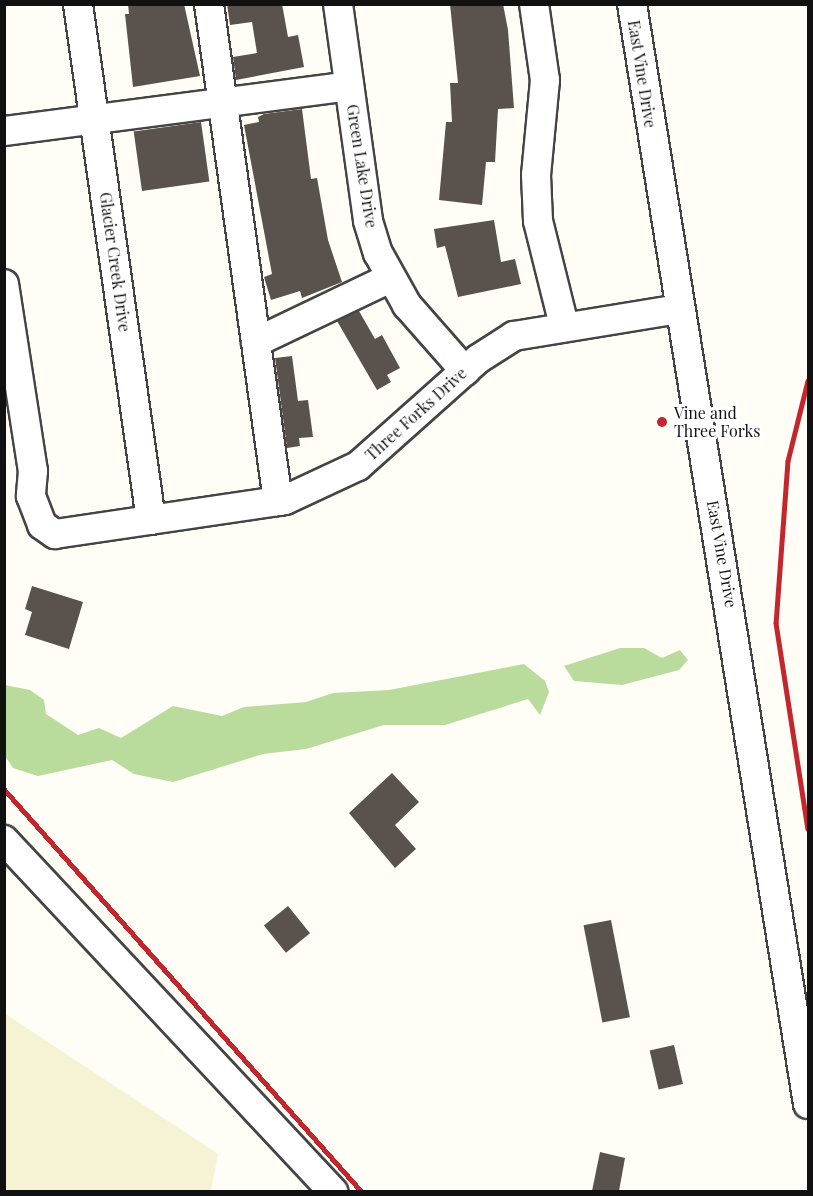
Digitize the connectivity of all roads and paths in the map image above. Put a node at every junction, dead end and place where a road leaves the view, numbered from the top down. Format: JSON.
{"nodes":[{"id":1,"x":78,"y":4,"type":"edge"},
{"id":2,"x":209,"y":4,"type":"edge"},
{"id":3,"x":338,"y":4,"type":"edge"},
{"id":4,"x":534,"y":4,"type":"edge"},
{"id":5,"x":632,"y":4,"type":"edge"},
{"id":6,"x":349,"y":86,"type":"junction"},
{"id":7,"x":222,"y":102,"type":"junction"},
{"id":8,"x":94,"y":119,"type":"junction"},
{"id":9,"x":4,"y":131,"type":"edge"},
{"id":10,"x":390,"y":278,"type":"junction"},
{"id":11,"x":4,"y":284,"type":"edge"},
{"id":12,"x":679,"y":309,"type":"junction"},
{"id":13,"x":564,"y":325,"type":"junction"},
{"id":14,"x":256,"y":342,"type":"junction"},
{"id":15,"x":465,"y":371,"type":"junction"},
{"id":16,"x":278,"y":501,"type":"junction"},
{"id":17,"x":151,"y":520,"type":"junction"},
{"id":18,"x":4,"y":840,"type":"edge"},
{"id":19,"x":808,"y":1104,"type":"edge"},
{"id":20,"x":333,"y":1191,"type":"edge"}],
"edges":[{"from":1,"to":8,"type":"street","name":"Glacier Creek Drive"},
{"from":2,"to":7,"type":"street"},
{"from":3,"to":6,"type":"street","name":"Green Lake Drive"},
{"from":4,"to":13,"type":"street"},
{"from":5,"to":12,"type":"street","name":"East Vine Drive"},
{"from":6,"to":7,"type":"street"},
{"from":6,"to":10,"type":"street","name":"Green Lake Drive"},
{"from":7,"to":8,"type":"street"},
{"from":7,"to":14,"type":"street"},
{"from":8,"to":9,"type":"street"},
{"from":8,"to":17,"type":"street","name":"Glacier Creek Drive"},
{"from":10,"to":14,"type":"street"},
{"from":10,"to":15,"type":"street","name":"Green Lake Drive"},
{"from":11,"to":17,"type":"street","name":"Three Forks Drive"},
{"from":12,"to":13,"type":"street","name":"Three Forks Drive"},
{"from":12,"to":19,"type":"street","name":"East Vine Drive"},
{"from":13,"to":15,"type":"street","name":"Three Forks Drive"},
{"from":14,"to":16,"type":"street"},
{"from":15,"to":16,"type":"street","name":"Three Forks Drive"},
{"from":16,"to":17,"type":"street","name":"Three Forks Drive"},
{"from":18,"to":20,"type":"street"}]}
